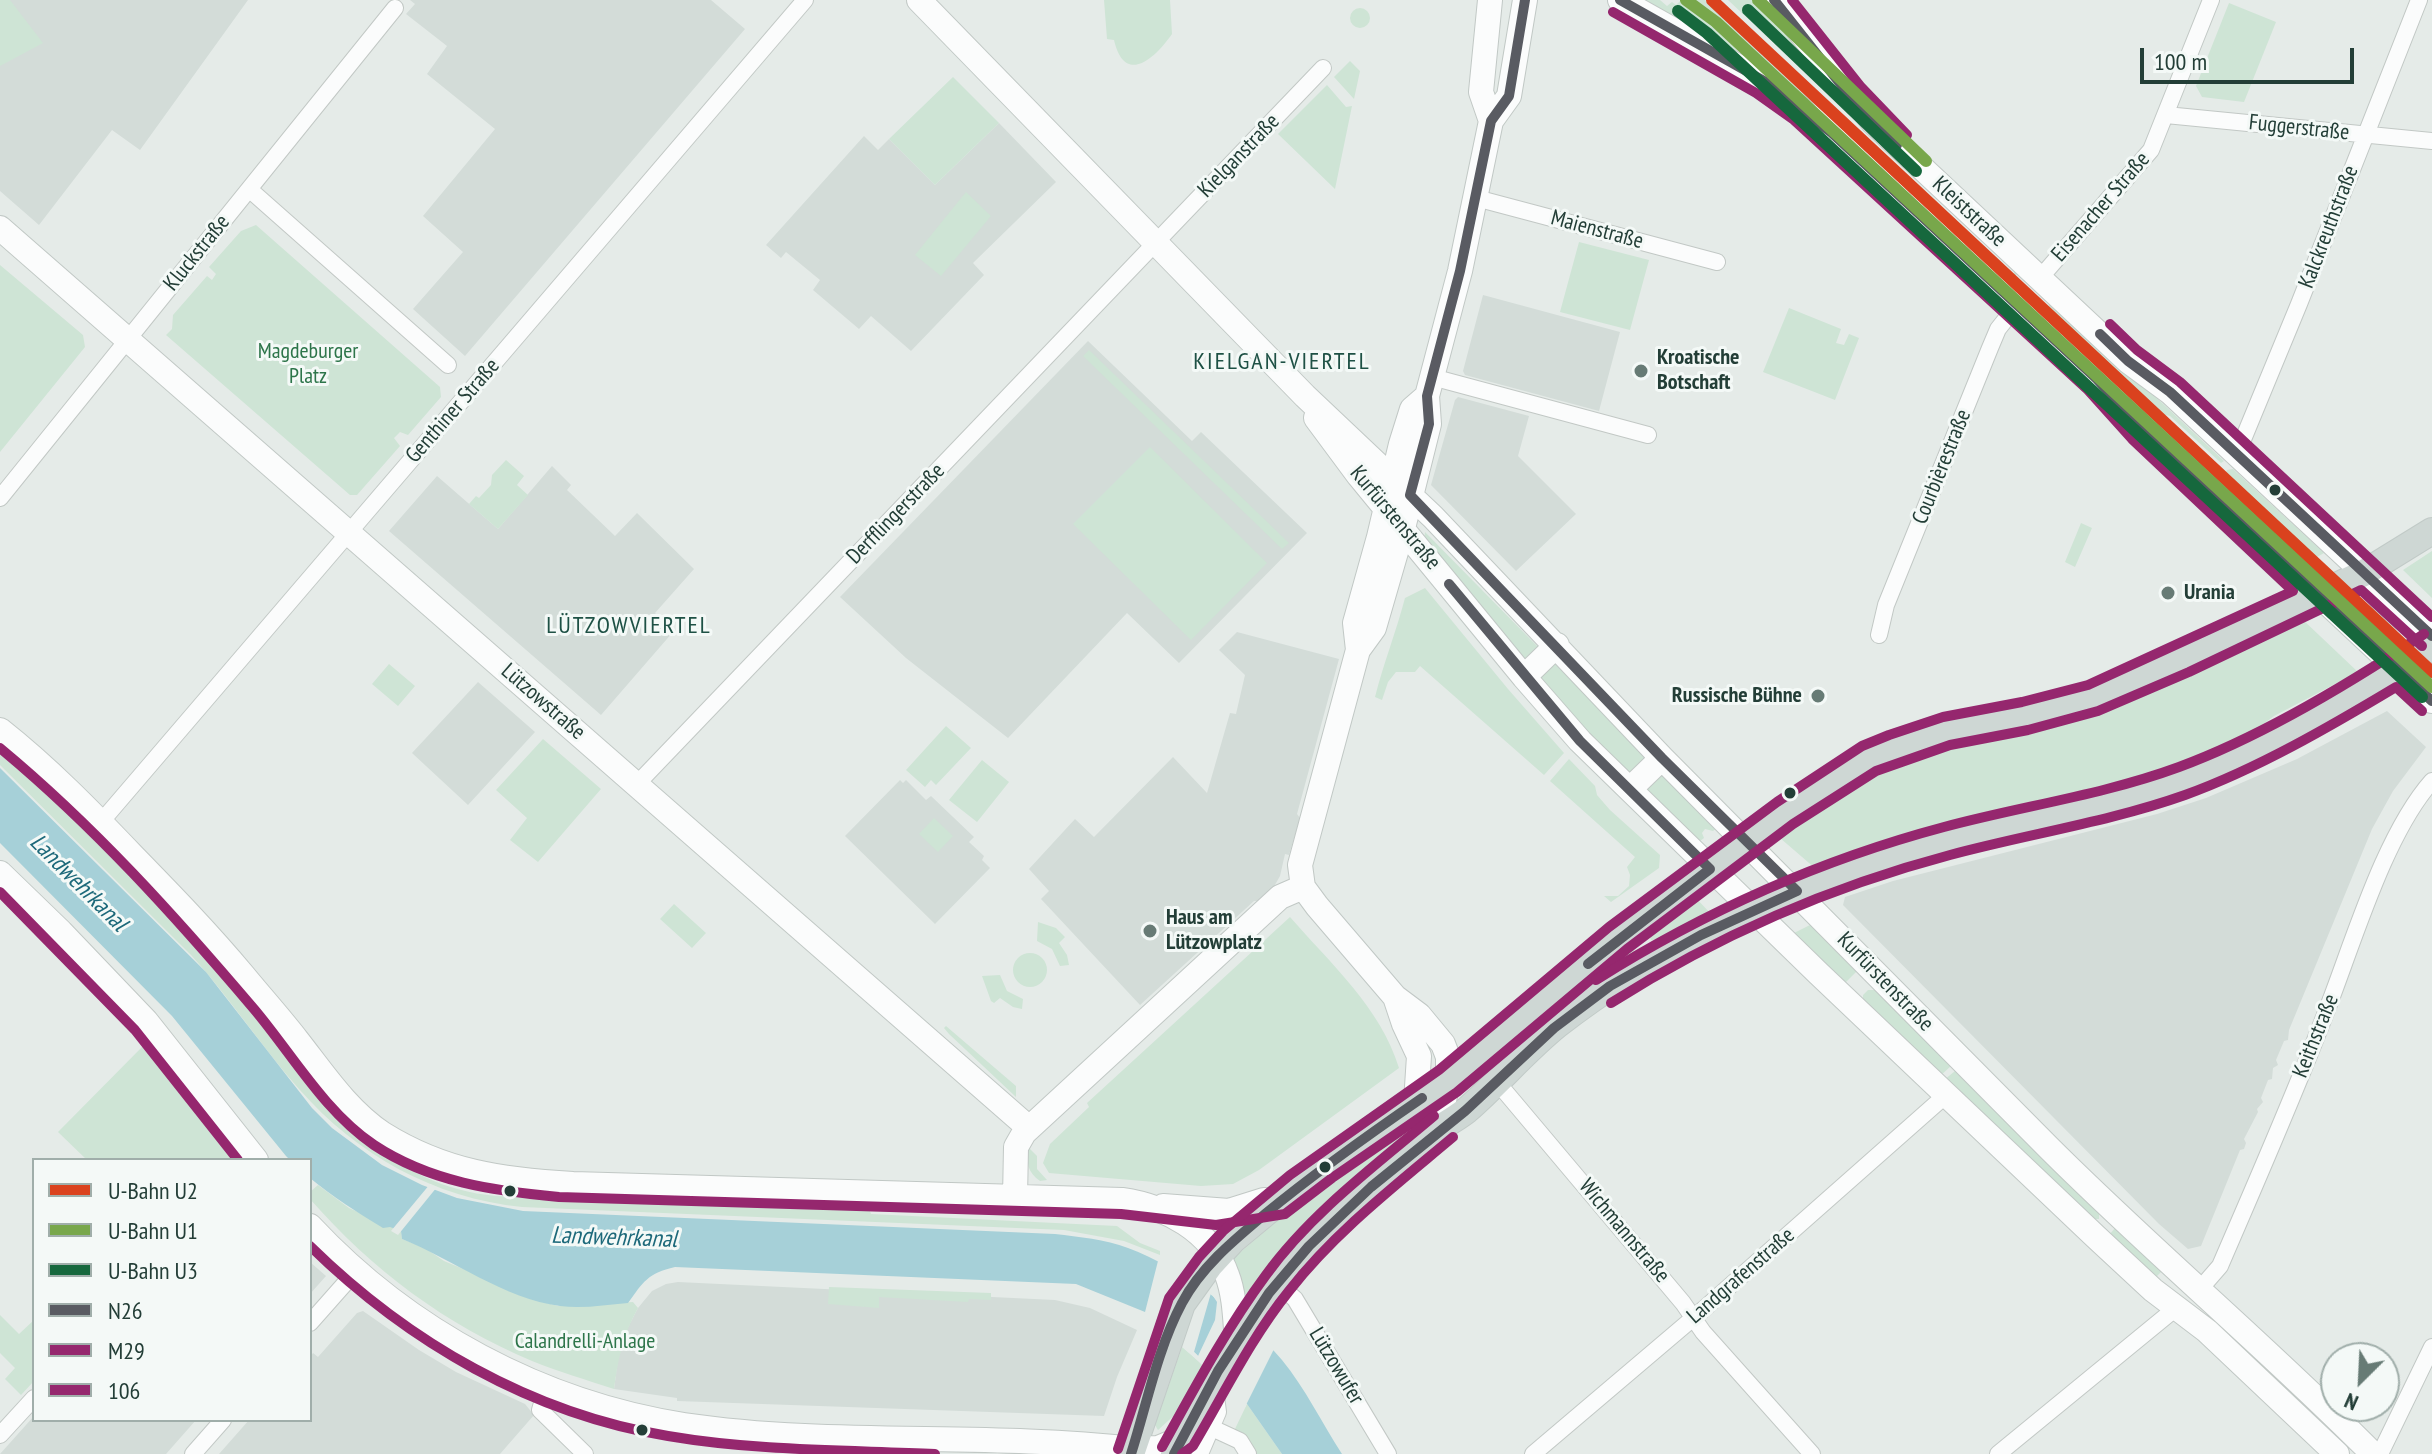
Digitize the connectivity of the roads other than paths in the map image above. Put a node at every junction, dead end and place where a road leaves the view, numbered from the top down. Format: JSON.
{"nodes":[{"id":1,"x":805,"y":0,"type":"edge"},
{"id":2,"x":919,"y":0,"type":"edge"},
{"id":3,"x":1490,"y":0,"type":"edge"},
{"id":4,"x":1522,"y":0,"type":"edge"},
{"id":5,"x":1620,"y":0,"type":"edge"},
{"id":6,"x":1774,"y":0,"type":"edge"},
{"id":7,"x":2211,"y":0,"type":"edge"},
{"id":8,"x":2419,"y":0,"type":"edge"},
{"id":9,"x":395,"y":8,"type":"dead end"},
{"id":10,"x":1323,"y":68,"type":"dead end"},
{"id":11,"x":2166,"y":115,"type":"junction"},
{"id":12,"x":1491,"y":121,"type":"junction"},
{"id":13,"x":2364,"y":135,"type":"junction"},
{"id":14,"x":2432,"y":141,"type":"edge"},
{"id":15,"x":249,"y":189,"type":"junction"},
{"id":16,"x":1476,"y":198,"type":"junction"},
{"id":17,"x":0,"y":228,"type":"edge"},
{"id":18,"x":1155,"y":243,"type":"junction"},
{"id":19,"x":1717,"y":262,"type":"dead end"},
{"id":20,"x":2040,"y":278,"type":"junction"},
{"id":21,"x":2017,"y":305,"type":"junction"},
{"id":22,"x":128,"y":339,"type":"junction"},
{"id":23,"x":448,"y":365,"type":"dead end"},
{"id":24,"x":1430,"y":386,"type":"junction"},
{"id":25,"x":1305,"y":396,"type":"junction"},
{"id":26,"x":1648,"y":435,"type":"dead end"},
{"id":27,"x":2237,"y":454,"type":"junction"},
{"id":28,"x":1402,"y":486,"type":"junction"},
{"id":29,"x":0,"y":498,"type":"edge"},
{"id":30,"x":1386,"y":507,"type":"junction"},
{"id":31,"x":1403,"y":528,"type":"junction"},
{"id":32,"x":2432,"y":531,"type":"edge"},
{"id":33,"x":350,"y":533,"type":"junction"},
{"id":34,"x":2364,"y":573,"type":"junction"},
{"id":35,"x":2318,"y":595,"type":"junction"},
{"id":36,"x":1879,"y":635,"type":"dead end"},
{"id":37,"x":2432,"y":636,"type":"edge"},
{"id":38,"x":1557,"y":645,"type":"junction"},
{"id":39,"x":2432,"y":646,"type":"edge"},
{"id":40,"x":1358,"y":650,"type":"junction"},
{"id":41,"x":2398,"y":669,"type":"junction"},
{"id":42,"x":1524,"y":677,"type":"junction"},
{"id":43,"x":2432,"y":701,"type":"edge"},
{"id":44,"x":0,"y":730,"type":"edge"},
{"id":45,"x":1662,"y":758,"type":"junction"},
{"id":46,"x":2432,"y":781,"type":"edge"},
{"id":47,"x":637,"y":784,"type":"junction"},
{"id":48,"x":1630,"y":789,"type":"junction"},
{"id":49,"x":101,"y":822,"type":"junction"},
{"id":50,"x":1747,"y":841,"type":"junction"},
{"id":51,"x":1710,"y":869,"type":"junction"},
{"id":52,"x":0,"y":873,"type":"edge"},
{"id":53,"x":1303,"y":887,"type":"junction"},
{"id":54,"x":1797,"y":891,"type":"junction"},
{"id":55,"x":1753,"y":910,"type":"junction"},
{"id":56,"x":1874,"y":971,"type":"junction"},
{"id":57,"x":1395,"y":997,"type":"junction"},
{"id":58,"x":1845,"y":999,"type":"junction"},
{"id":59,"x":1448,"y":1081,"type":"junction"},
{"id":60,"x":1497,"y":1082,"type":"junction"},
{"id":61,"x":1946,"y":1095,"type":"junction"},
{"id":62,"x":1416,"y":1102,"type":"junction"},
{"id":63,"x":1029,"y":1128,"type":"junction"},
{"id":64,"x":1438,"y":1130,"type":"junction"},
{"id":65,"x":254,"y":1158,"type":"edge"},
{"id":66,"x":1015,"y":1198,"type":"junction"},
{"id":67,"x":1279,"y":1202,"type":"junction"},
{"id":68,"x":1145,"y":1204,"type":"junction"},
{"id":69,"x":312,"y":1228,"type":"edge"},
{"id":70,"x":1218,"y":1256,"type":"junction"},
{"id":71,"x":356,"y":1271,"type":"junction"},
{"id":72,"x":1277,"y":1283,"type":"junction"},
{"id":73,"x":2200,"y":1289,"type":"junction"},
{"id":74,"x":2176,"y":1308,"type":"junction"},
{"id":75,"x":1243,"y":1312,"type":"junction"},
{"id":76,"x":1693,"y":1318,"type":"junction"},
{"id":77,"x":312,"y":1321,"type":"edge"},
{"id":78,"x":2432,"y":1347,"type":"edge"},
{"id":79,"x":1215,"y":1380,"type":"junction"},
{"id":80,"x":547,"y":1386,"type":"junction"},
{"id":81,"x":32,"y":1400,"type":"edge"},
{"id":82,"x":221,"y":1422,"type":"edge"},
{"id":83,"x":1212,"y":1428,"type":"junction"},
{"id":84,"x":0,"y":1435,"type":"edge"},
{"id":85,"x":1185,"y":1449,"type":"edge"},
{"id":86,"x":1132,"y":1452,"type":"edge"},
{"id":87,"x":193,"y":1454,"type":"edge"},
{"id":88,"x":585,"y":1454,"type":"edge"},
{"id":89,"x":1248,"y":1454,"type":"edge"},
{"id":90,"x":1388,"y":1454,"type":"edge"},
{"id":91,"x":1533,"y":1454,"type":"edge"},
{"id":92,"x":1812,"y":1454,"type":"edge"},
{"id":93,"x":1998,"y":1454,"type":"edge"},
{"id":94,"x":2337,"y":1454,"type":"edge"},
{"id":95,"x":2373,"y":1454,"type":"edge"},
{"id":96,"x":2380,"y":1454,"type":"edge"}],
"edges":[{"from":1,"to":33,"type":"street","name":"Genthiner Straße"},
{"from":2,"to":18,"type":"main road","name":"Kurfürstenstraße"},
{"from":3,"to":12,"type":"main road"},
{"from":4,"to":12,"type":"main road"},
{"from":5,"to":21,"type":"main road","name":"Kleiststraße"},
{"from":6,"to":20,"type":"main road","name":"Kleiststraße"},
{"from":7,"to":11,"type":"street","name":"Eisenacher Straße"},
{"from":8,"to":13,"type":"street","name":"Kalckreuthstraße"},
{"from":9,"to":15,"type":"street","name":"Kluckstraße"},
{"from":10,"to":18,"type":"street","name":"Kielganstraße"},
{"from":11,"to":13,"type":"street","name":"Fuggerstraße"},
{"from":11,"to":20,"type":"street","name":"Eisenacher Straße"},
{"from":12,"to":16,"type":"main road"},
{"from":13,"to":14,"type":"street","name":"Fuggerstraße"},
{"from":13,"to":27,"type":"street","name":"Kalckreuthstraße"},
{"from":15,"to":22,"type":"street","name":"Kluckstraße"},
{"from":15,"to":23,"type":"street"},
{"from":16,"to":19,"type":"street","name":"Maienstraße"},
{"from":16,"to":24,"type":"main road"},
{"from":17,"to":22,"type":"main road","name":"Lützowstraße"},
{"from":18,"to":25,"type":"main road","name":"Kurfürstenstraße"},
{"from":18,"to":47,"type":"street","name":"Derfflingerstraße"},
{"from":20,"to":21,"type":"main road"},
{"from":20,"to":27,"type":"main road","name":"Kleiststraße"},
{"from":21,"to":35,"type":"main road","name":"Kleiststraße"},
{"from":21,"to":36,"type":"street","name":"Courbièrestraße"},
{"from":22,"to":29,"type":"street","name":"Kluckstraße"},
{"from":22,"to":33,"type":"main road","name":"Lützowstraße"},
{"from":24,"to":26,"type":"street"},
{"from":24,"to":28,"type":"main road"},
{"from":25,"to":28,"type":"main road","name":"Kurfürstenstraße"},
{"from":25,"to":30,"type":"main road","name":"Kurfürstenstraße"},
{"from":27,"to":34,"type":"main road","name":"Kleiststraße"},
{"from":28,"to":30,"type":"main road"},
{"from":28,"to":31,"type":"main road"},
{"from":28,"to":38,"type":"main road","name":"Kurfürstenstraße"},
{"from":30,"to":31,"type":"main road","name":"Kurfürstenstraße"},
{"from":30,"to":40,"type":"main road"},
{"from":31,"to":40,"type":"main road"},
{"from":31,"to":42,"type":"main road","name":"Kurfürstenstraße"},
{"from":32,"to":34,"type":"main road"},
{"from":33,"to":47,"type":"main road","name":"Lützowstraße"},
{"from":33,"to":49,"type":"street","name":"Genthiner Straße"},
{"from":34,"to":35,"type":"main road"},
{"from":34,"to":37,"type":"main road","name":"Kleiststraße"},
{"from":35,"to":41,"type":"main road","name":"Kleiststraße"},
{"from":35,"to":50,"type":"main road"},
{"from":38,"to":42,"type":"main road"},
{"from":38,"to":45,"type":"main road","name":"Kurfürstenstraße"},
{"from":39,"to":41,"type":"main road"},
{"from":40,"to":53,"type":"main road"},
{"from":41,"to":43,"type":"main road","name":"Kleiststraße"},
{"from":41,"to":54,"type":"main road"},
{"from":42,"to":48,"type":"main road","name":"Kurfürstenstraße"},
{"from":44,"to":49,"type":"main road"},
{"from":45,"to":48,"type":"main road"},
{"from":45,"to":50,"type":"main road","name":"Kurfürstenstraße"},
{"from":46,"to":73,"type":"street","name":"Keithstraße"},
{"from":47,"to":63,"type":"main road","name":"Lützowstraße"},
{"from":48,"to":51,"type":"main road","name":"Kurfürstenstraße"},
{"from":49,"to":66,"type":"main road"},
{"from":50,"to":51,"type":"main road"},
{"from":50,"to":54,"type":"main road","name":"Kurfürstenstraße"},
{"from":51,"to":55,"type":"main road","name":"Kurfürstenstraße"},
{"from":51,"to":59,"type":"main road"},
{"from":52,"to":65,"type":"main road"},
{"from":53,"to":57,"type":"main road"},
{"from":53,"to":63,"type":"main road"},
{"from":54,"to":55,"type":"main road"},
{"from":54,"to":56,"type":"main road","name":"Kurfürstenstraße"},
{"from":55,"to":58,"type":"main road","name":"Kurfürstenstraße"},
{"from":55,"to":60,"type":"main road"},
{"from":56,"to":58,"type":"main road"},
{"from":56,"to":73,"type":"main road","name":"Kurfürstenstraße"},
{"from":57,"to":59,"type":"main road"},
{"from":57,"to":62,"type":"main road"},
{"from":58,"to":61,"type":"main road","name":"Kurfürstenstraße"},
{"from":59,"to":62,"type":"main road"},
{"from":59,"to":64,"type":"main road"},
{"from":60,"to":64,"type":"main road"},
{"from":60,"to":76,"type":"street","name":"Wichmannstraße"},
{"from":61,"to":74,"type":"main road","name":"Kurfürstenstraße"},
{"from":61,"to":76,"type":"street","name":"Landgrafenstraße"},
{"from":62,"to":67,"type":"main road"},
{"from":63,"to":66,"type":"main road"},
{"from":64,"to":72,"type":"main road"},
{"from":66,"to":68,"type":"main road"},
{"from":67,"to":68,"type":"main road"},
{"from":67,"to":70,"type":"main road"},
{"from":68,"to":70,"type":"main road"},
{"from":69,"to":71,"type":"main road"},
{"from":70,"to":75,"type":"main road"},
{"from":70,"to":86,"type":"main road"},
{"from":71,"to":77,"type":"street"},
{"from":71,"to":80,"type":"main road"},
{"from":72,"to":75,"type":"main road"},
{"from":72,"to":90,"type":"street","name":"Lützowufer"},
{"from":73,"to":74,"type":"main road"},
{"from":73,"to":95,"type":"main road","name":"Kurfürstenstraße"},
{"from":74,"to":93,"type":"street"},
{"from":74,"to":94,"type":"main road","name":"Kurfürstenstraße"},
{"from":75,"to":79,"type":"main road"},
{"from":76,"to":91,"type":"street","name":"Landgrafenstraße"},
{"from":76,"to":92,"type":"street","name":"Wichmannstraße"},
{"from":78,"to":96,"type":"street"},
{"from":79,"to":83,"type":"street"},
{"from":79,"to":85,"type":"main road"},
{"from":80,"to":86,"type":"main road"},
{"from":80,"to":88,"type":"street"},
{"from":81,"to":84,"type":"street"},
{"from":82,"to":87,"type":"street"},
{"from":83,"to":85,"type":"street"},
{"from":83,"to":89,"type":"street"},
{"from":85,"to":86,"type":"main road"}]}
